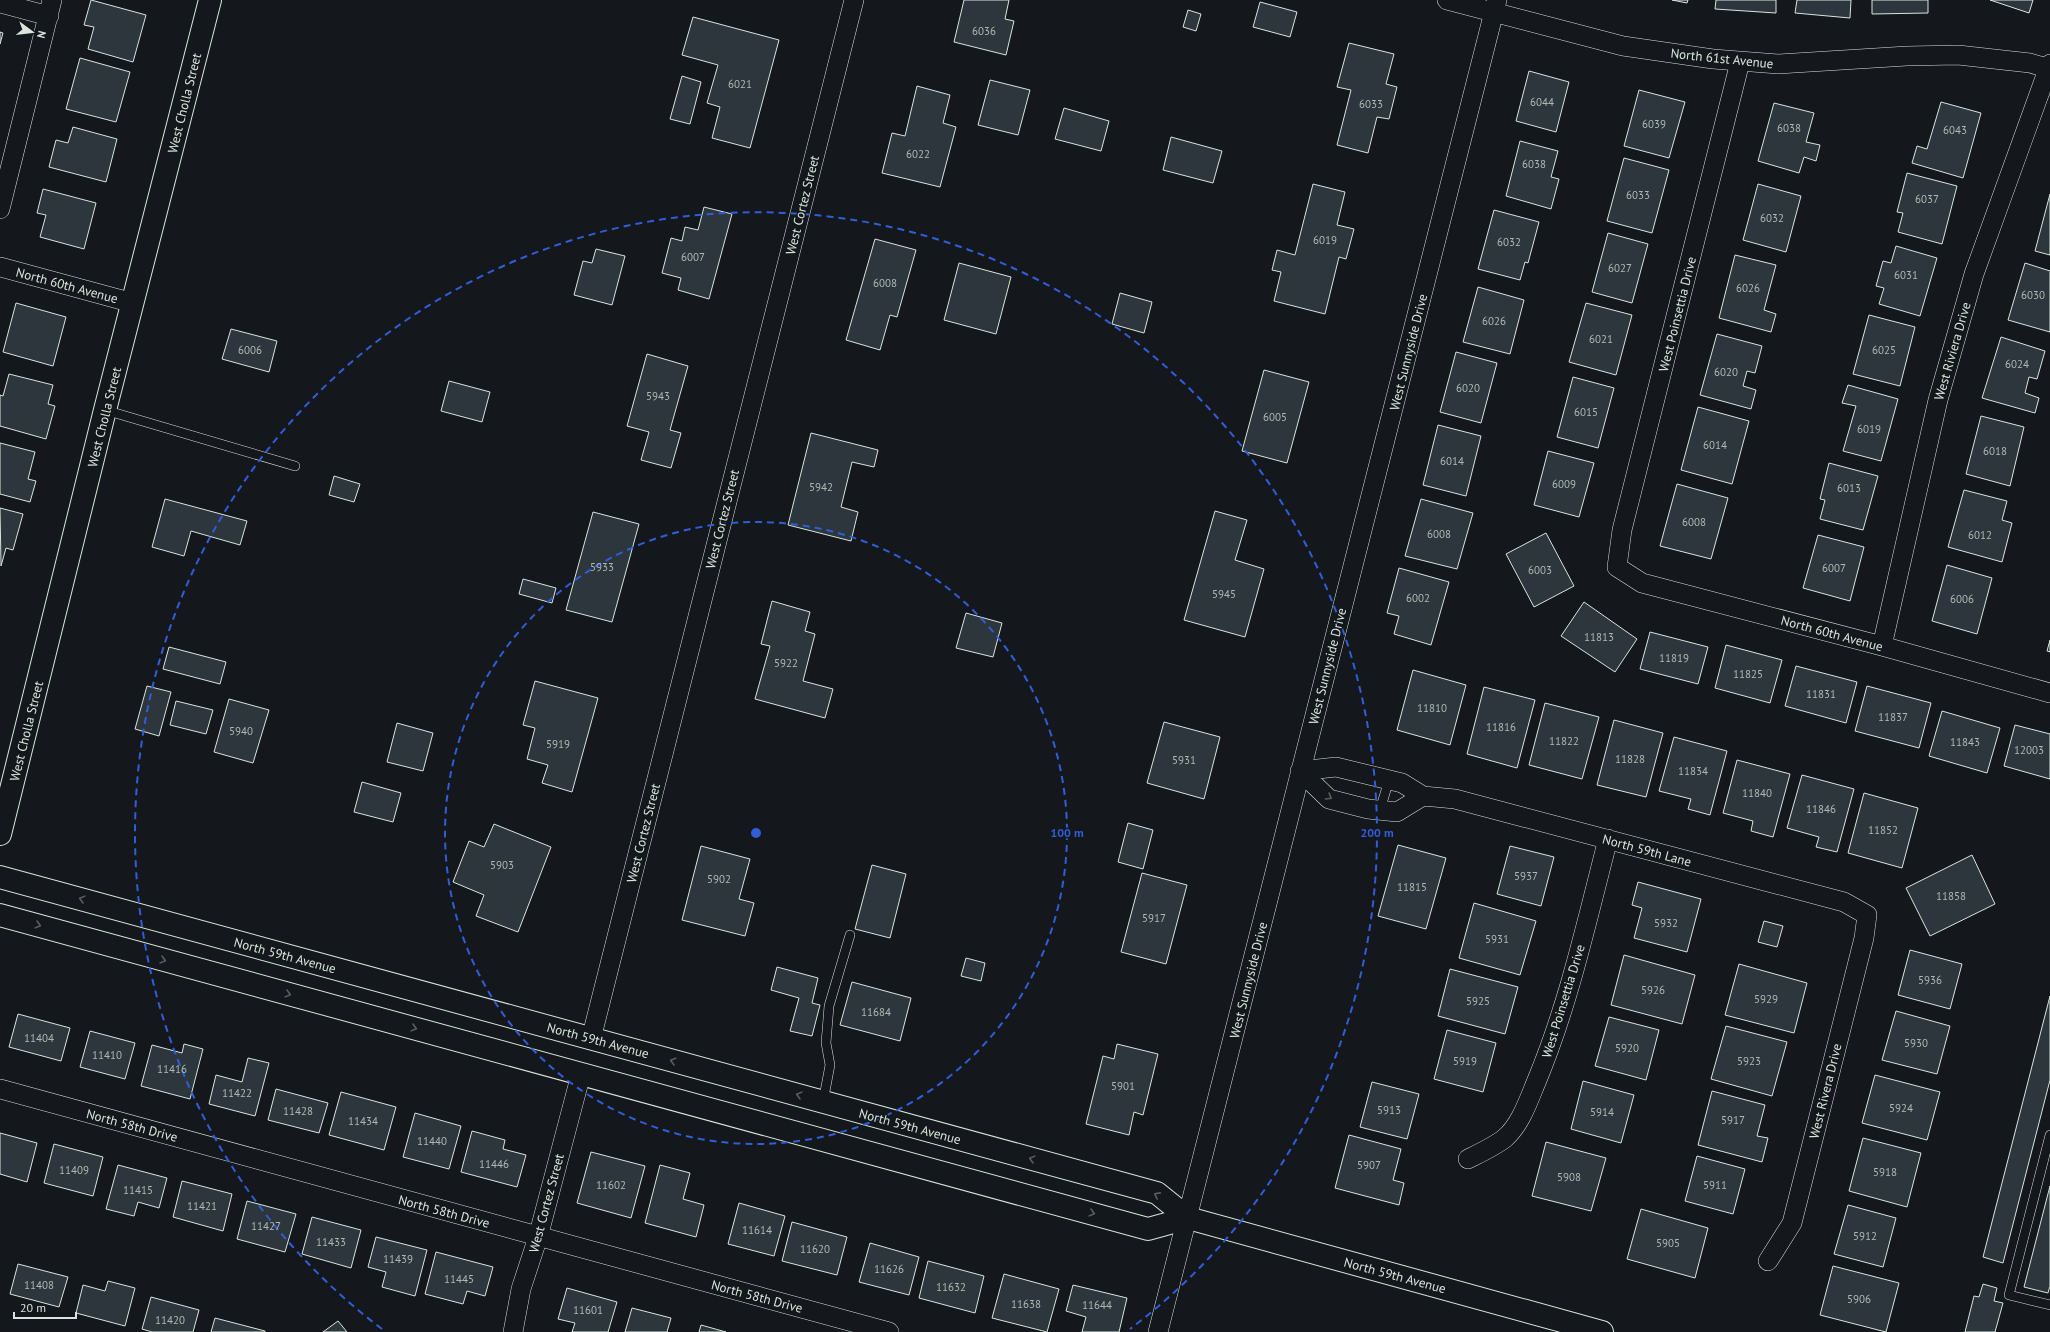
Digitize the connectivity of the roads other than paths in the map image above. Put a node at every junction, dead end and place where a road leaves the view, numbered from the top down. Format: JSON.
{"nodes":[{"id":1,"x":210,"y":0,"type":"edge"},
{"id":2,"x":854,"y":0,"type":"edge"},
{"id":3,"x":1447,"y":0,"type":"edge"},
{"id":4,"x":0,"y":3,"type":"edge"},
{"id":5,"x":1495,"y":6,"type":"edge"},
{"id":6,"x":50,"y":8,"type":"edge"},
{"id":7,"x":1740,"y":62,"type":"junction"},
{"id":8,"x":2049,"y":67,"type":"edge"},
{"id":9,"x":0,"y":209,"type":"edge"},
{"id":10,"x":0,"y":267,"type":"edge"},
{"id":11,"x":133,"y":303,"type":"junction"},
{"id":12,"x":105,"y":410,"type":"junction"},
{"id":13,"x":295,"y":466,"type":"dead end"},
{"id":14,"x":1617,"y":567,"type":"joint"},
{"id":15,"x":1882,"y":646,"type":"junction"},
{"id":16,"x":2050,"y":693,"type":"edge"},
{"id":17,"x":1300,"y":771,"type":"junction"},
{"id":18,"x":1389,"y":780,"type":"junction"},
{"id":19,"x":1423,"y":796,"type":"junction"},
{"id":20,"x":1380,"y":810,"type":"junction"},
{"id":21,"x":0,"y":834,"type":"edge"},
{"id":22,"x":1608,"y":839,"type":"junction"},
{"id":23,"x":0,"y":877,"type":"edge"},
{"id":24,"x":0,"y":915,"type":"edge"},
{"id":25,"x":1867,"y":915,"type":"joint"},
{"id":26,"x":850,"y":935,"type":"dead end"},
{"id":27,"x":590,"y":1039,"type":"junction"},
{"id":28,"x":581,"y":1074,"type":"junction"},
{"id":29,"x":0,"y":1089,"type":"edge"},
{"id":30,"x":823,"y":1102,"type":"junction"},
{"id":31,"x":2050,"y":1135,"type":"edge"},
{"id":32,"x":1468,"y":1159,"type":"dead end"},
{"id":33,"x":1188,"y":1218,"type":"junction"},
{"id":34,"x":538,"y":1237,"type":"junction"},
{"id":35,"x":1768,"y":1261,"type":"dead end"},
{"id":36,"x":2050,"y":1305,"type":"edge"},
{"id":37,"x":513,"y":1332,"type":"edge"},
{"id":38,"x":889,"y":1332,"type":"edge"},
{"id":39,"x":1158,"y":1332,"type":"edge"},
{"id":40,"x":1602,"y":1332,"type":"edge"}],
"edges":[{"from":1,"to":11,"type":"main road","name":"West Cholla Street"},
{"from":2,"to":27,"type":"street","name":"West Cortez Street"},
{"from":3,"to":5,"type":"street","name":"North 61st Avenue"},
{"from":4,"to":6,"type":"street"},
{"from":5,"to":7,"type":"street","name":"North 61st Avenue"},
{"from":5,"to":17,"type":"street","name":"West Sunnyside Drive"},
{"from":6,"to":9,"type":"street"},
{"from":7,"to":8,"type":"street","name":"North 61st Avenue"},
{"from":7,"to":14,"type":"street","name":"West Poinsettia Drive"},
{"from":8,"to":15,"type":"street","name":"West Riviera Drive"},
{"from":10,"to":11,"type":"street","name":"North 60th Avenue"},
{"from":11,"to":12,"type":"main road","name":"West Cholla Street"},
{"from":12,"to":13,"type":"lane"},
{"from":12,"to":21,"type":"main road","name":"West Cholla Street"},
{"from":14,"to":15,"type":"street","name":"North 60th Avenue"},
{"from":15,"to":16,"type":"street","name":"North 60th Avenue"},
{"from":17,"to":18,"type":"street","name":"North 59th Lane"},
{"from":17,"to":20,"type":"street","one_way":true},
{"from":17,"to":33,"type":"street","name":"West Sunnyside Drive"},
{"from":18,"to":19,"type":"street","name":"North 59th Lane"},
{"from":18,"to":20,"type":"lane"},
{"from":19,"to":20,"type":"street"},
{"from":19,"to":22,"type":"street","name":"North 59th Lane"},
{"from":22,"to":25,"type":"street","name":"North 59th Lane"},
{"from":22,"to":32,"type":"street","name":"West Poinsettia Drive"},
{"from":27,"to":23,"type":"main road","name":"North 59th Avenue","one_way":true},
{"from":24,"to":28,"type":"main road","name":"North 59th Avenue","one_way":true},
{"from":25,"to":35,"type":"street","name":"West Rivera Drive"},
{"from":26,"to":30,"type":"lane"},
{"from":30,"to":27,"type":"main road","name":"North 59th Avenue","one_way":true},
{"from":28,"to":33,"type":"main road","name":"North 59th Avenue","one_way":true},
{"from":28,"to":34,"type":"street","name":"West Cortez Street"},
{"from":29,"to":34,"type":"street","name":"North 58th Drive"},
{"from":33,"to":30,"type":"main road","name":"North 59th Avenue","one_way":true},
{"from":31,"to":36,"type":"lane"},
{"from":33,"to":39,"type":"street","name":"West Sunnyside Drive"},
{"from":33,"to":40,"type":"main road","name":"North 59th Avenue"},
{"from":34,"to":37,"type":"street","name":"West Cortez Street"},
{"from":34,"to":38,"type":"street","name":"North 58th Drive"}]}
